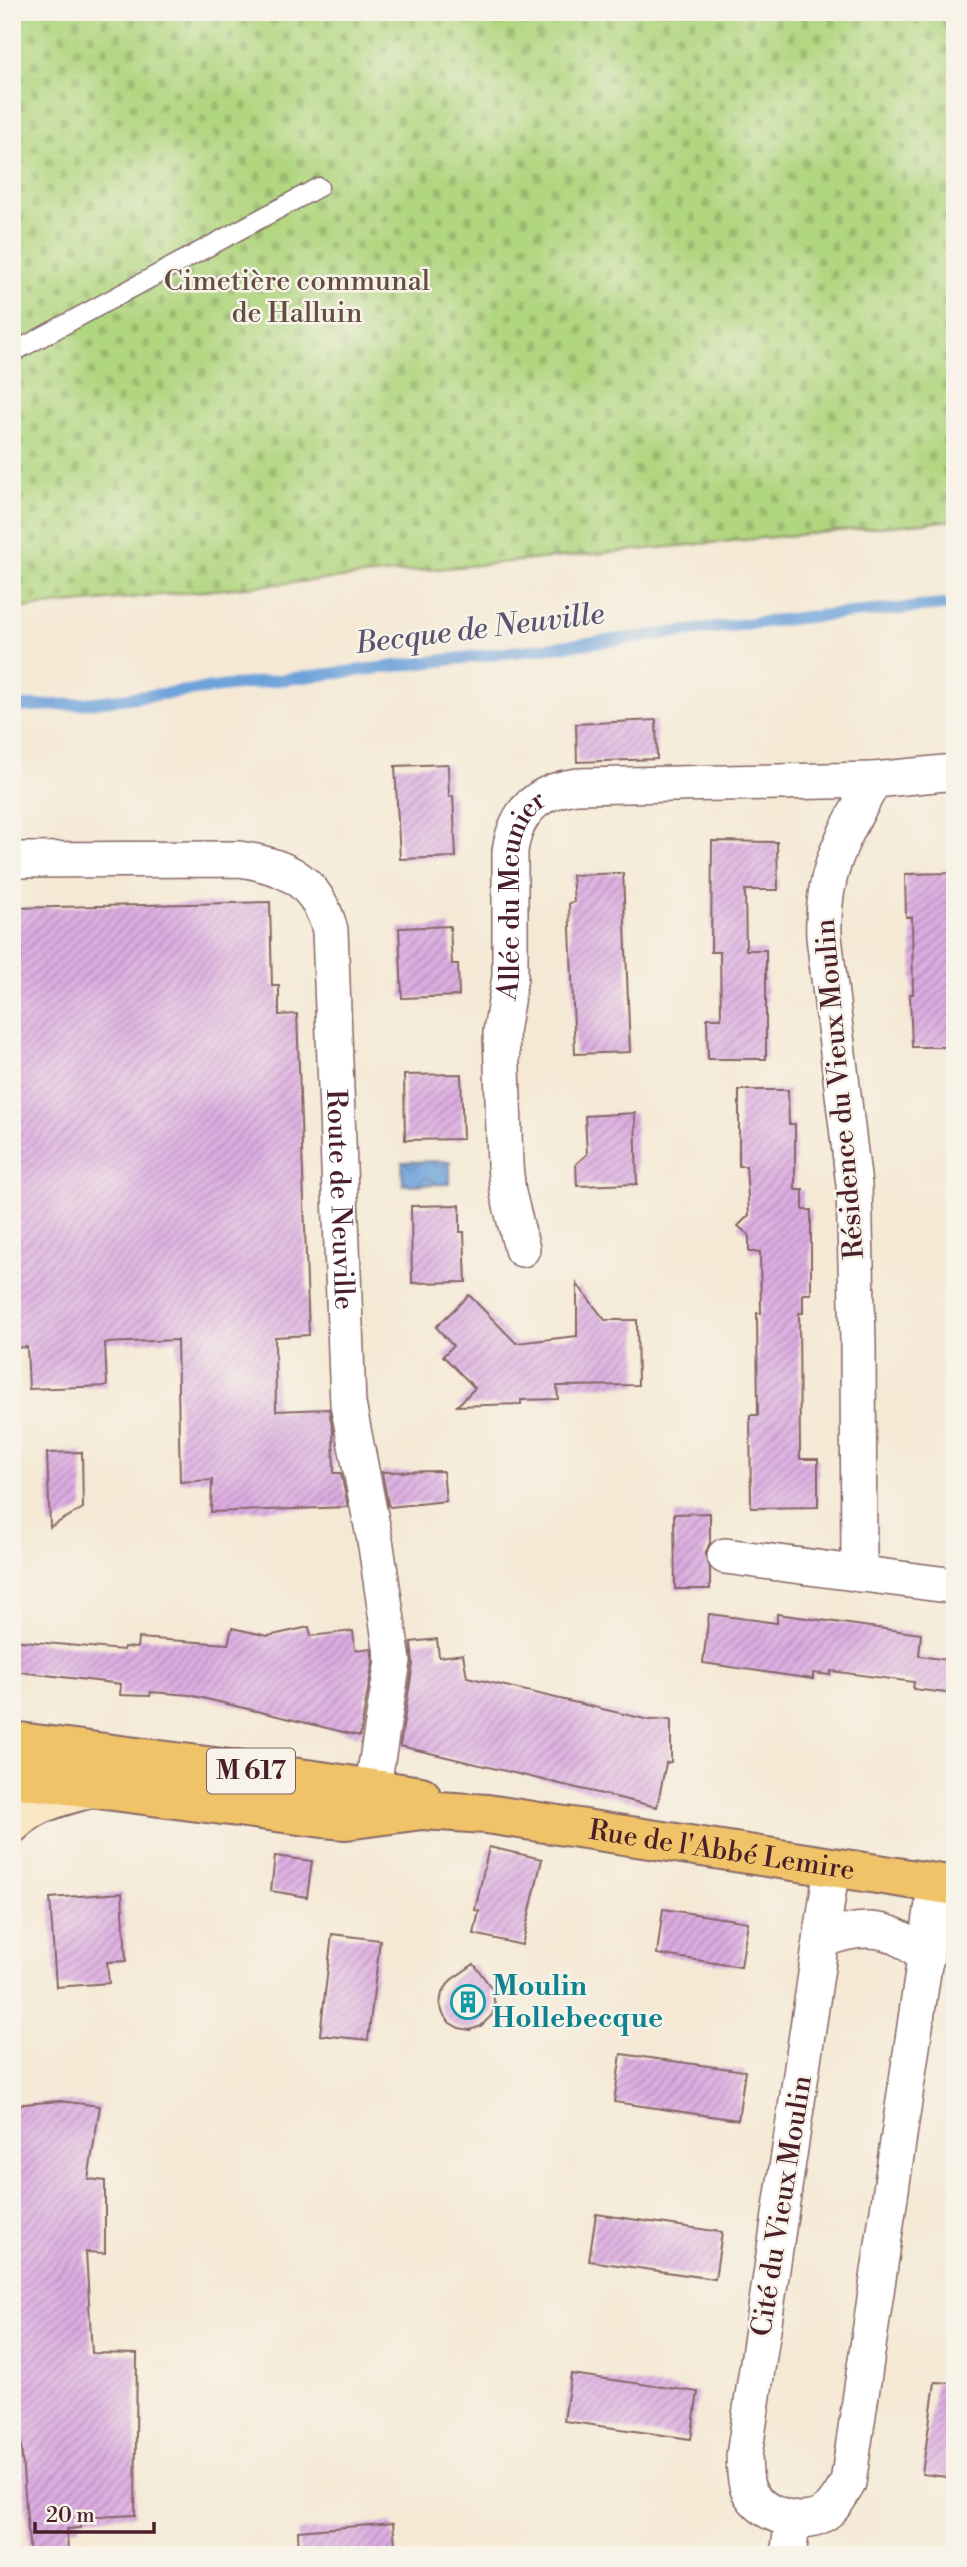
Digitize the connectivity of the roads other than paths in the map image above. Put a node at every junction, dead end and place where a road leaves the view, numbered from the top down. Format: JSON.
{"nodes":[{"id":1,"x":319,"y":187,"type":"dead end"},
{"id":2,"x":12,"y":353,"type":"edge"},
{"id":3,"x":955,"y":772,"type":"edge"},
{"id":4,"x":874,"y":780,"type":"junction"},
{"id":5,"x":12,"y":860,"type":"edge"},
{"id":6,"x":522,"y":1249,"type":"dead end"},
{"id":7,"x":725,"y":1556,"type":"dead end"},
{"id":8,"x":859,"y":1574,"type":"junction"},
{"id":9,"x":955,"y":1586,"type":"edge"},
{"id":10,"x":12,"y":1741,"type":"edge"},
{"id":11,"x":12,"y":1778,"type":"edge"},
{"id":12,"x":91,"y":1788,"type":"junction"},
{"id":13,"x":370,"y":1802,"type":"junction"},
{"id":14,"x":12,"y":1824,"type":"edge"},
{"id":15,"x":832,"y":1867,"type":"junction"},
{"id":16,"x":945,"y":1884,"type":"edge"},
{"id":17,"x":822,"y":1940,"type":"junction"},
{"id":18,"x":926,"y":1959,"type":"junction"},
{"id":19,"x":793,"y":2520,"type":"junction"},
{"id":20,"x":788,"y":2555,"type":"edge"}],
"edges":[{"from":1,"to":2,"type":"lane"},
{"from":3,"to":4,"type":"street"},
{"from":4,"to":6,"type":"street","name":"Allée du Meunier"},
{"from":4,"to":8,"type":"street","name":"Résidence du Vieux Moulin"},
{"from":5,"to":13,"type":"street","name":"Route de Neuville"},
{"from":7,"to":8,"type":"street"},
{"from":8,"to":9,"type":"street"},
{"from":10,"to":13,"type":"main road","name":"Rue de l'Abbé Lemire","number":"M 617"},
{"from":11,"to":12,"type":"main road","name":"Rue de l'Abbé Lemire","number":"M 617"},
{"from":12,"to":13,"type":"main road","name":"Rue de l'Abbé Lemire","number":"M 617"},
{"from":12,"to":14,"type":"main road"},
{"from":13,"to":15,"type":"main road","name":"Rue de l'Abbé Lemire","number":"M 617"},
{"from":15,"to":16,"type":"main road","name":"Rue de l'Abbé Lemire","number":"M 617"},
{"from":15,"to":17,"type":"street","name":"Cité du Vieux Moulin"},
{"from":16,"to":18,"type":"street"},
{"from":17,"to":18,"type":"street"},
{"from":17,"to":19,"type":"street","name":"Cité du Vieux Moulin"},
{"from":18,"to":19,"type":"street"},
{"from":19,"to":20,"type":"street"}]}
